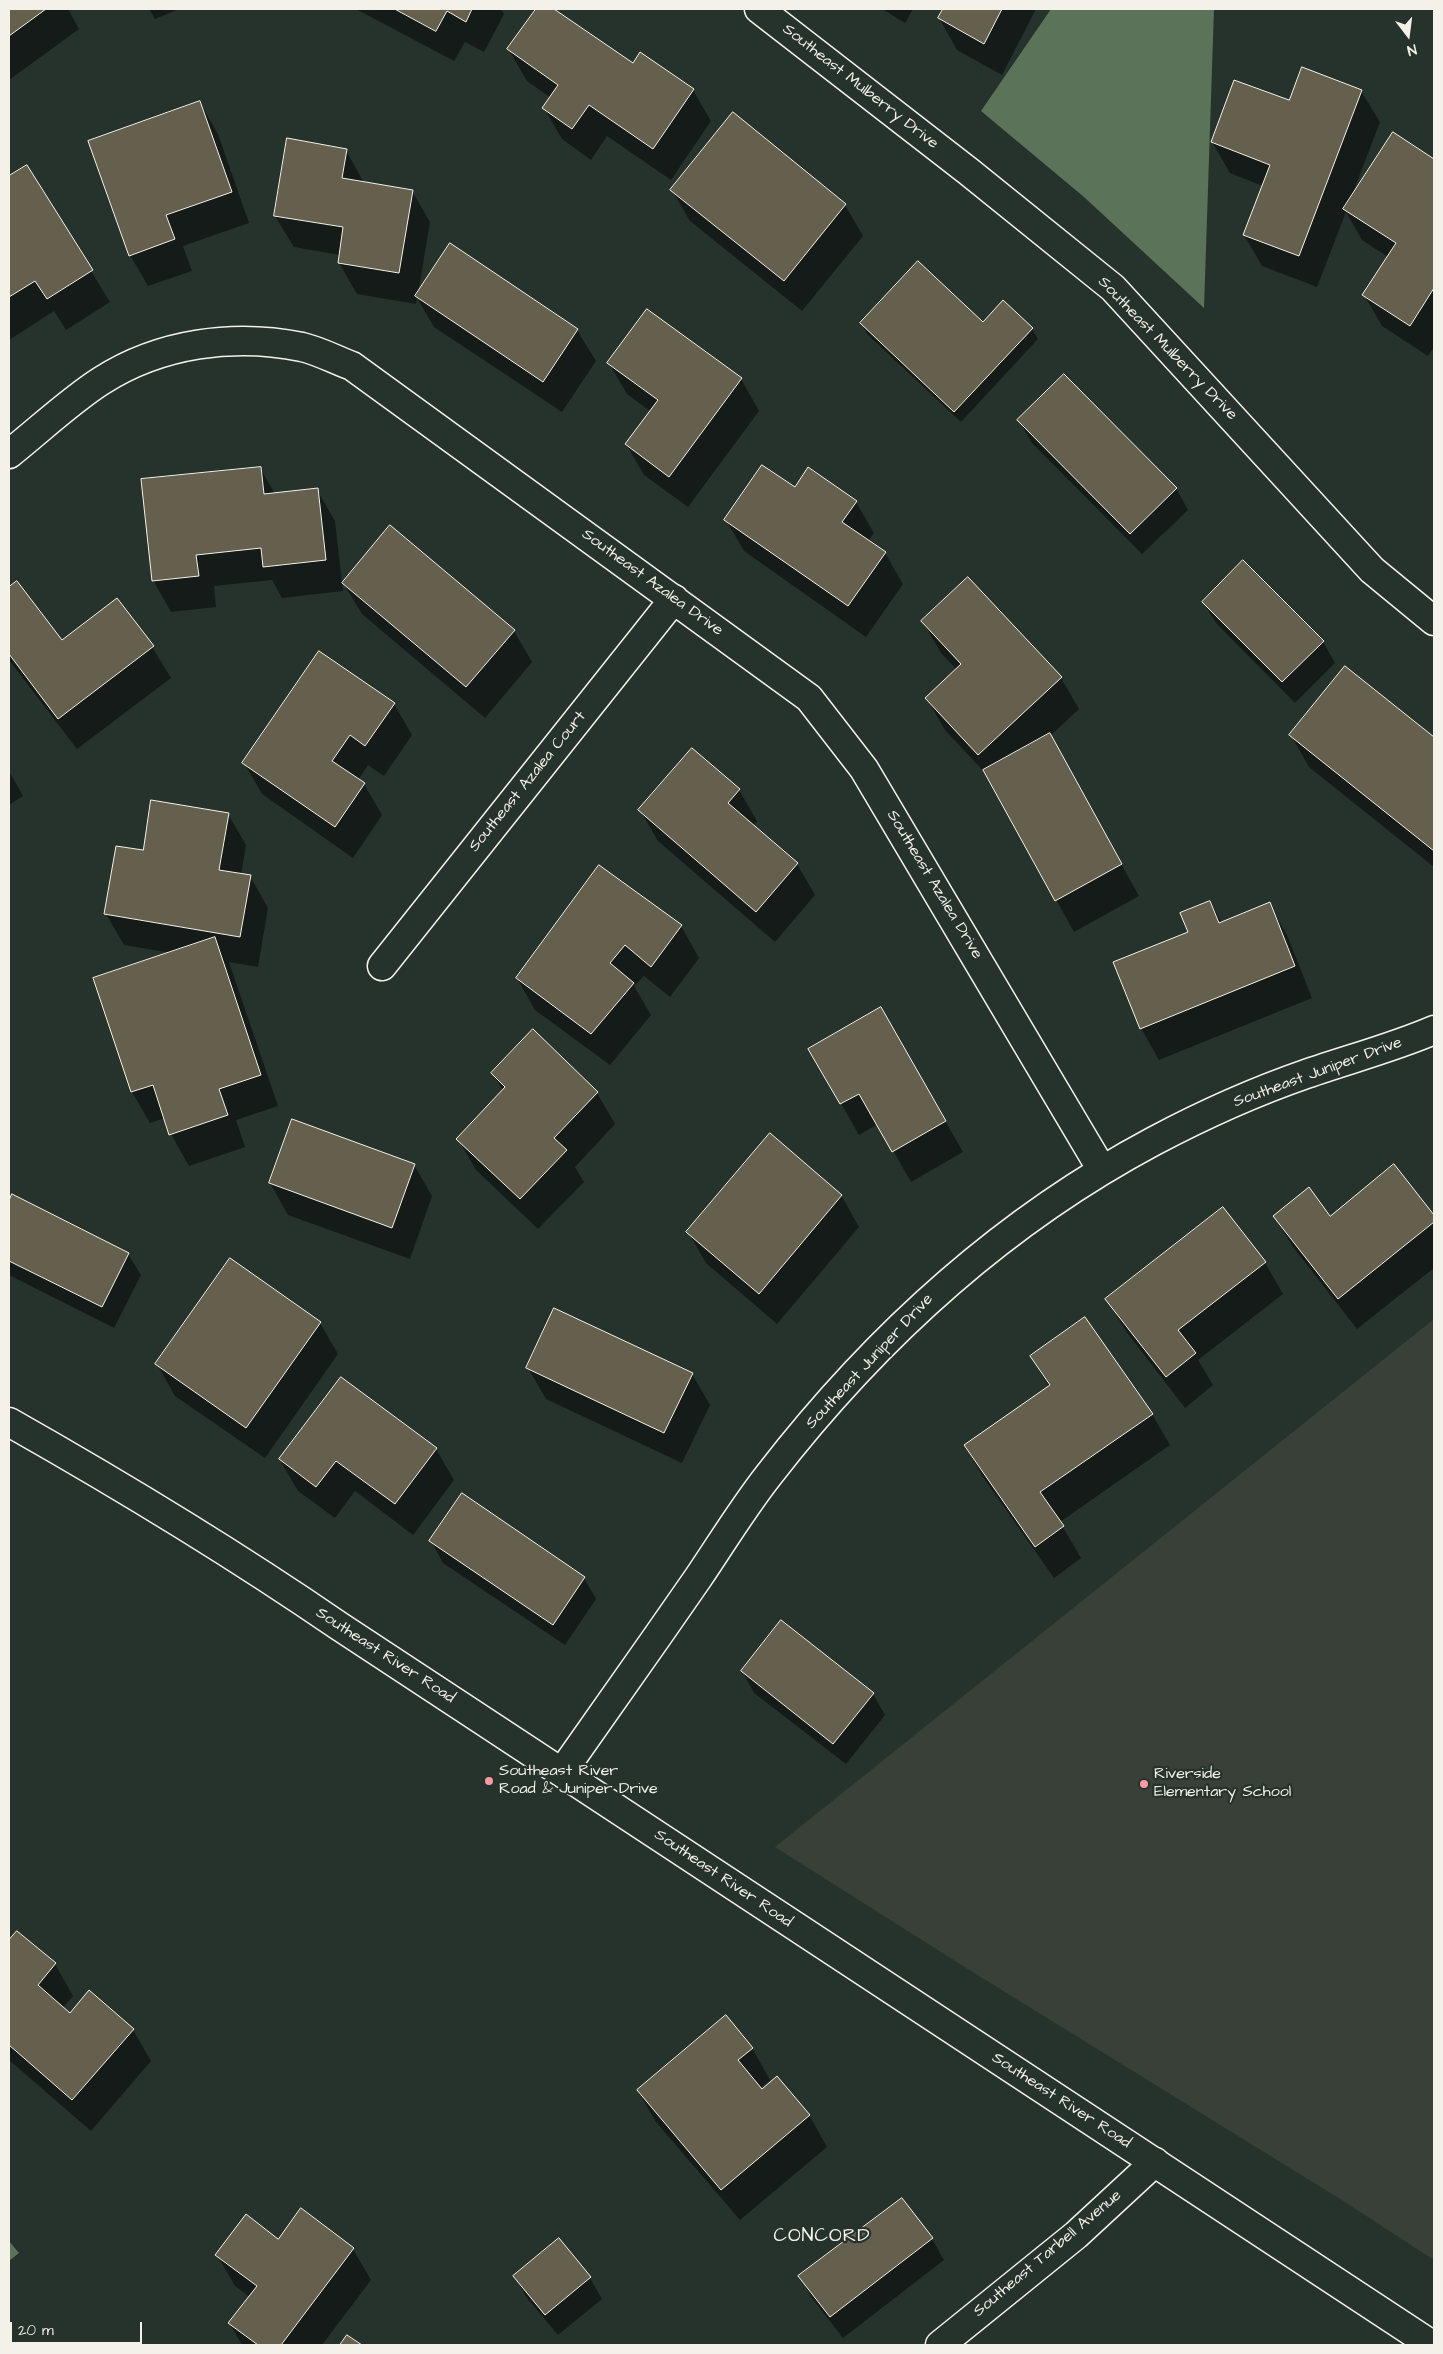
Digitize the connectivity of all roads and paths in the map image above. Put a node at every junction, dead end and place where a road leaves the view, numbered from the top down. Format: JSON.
{"nodes":[{"id":1,"x":760,"y":9,"type":"edge"},
{"id":2,"x":9,"y":454,"type":"edge"},
{"id":3,"x":674,"y":600,"type":"junction"},
{"id":4,"x":1434,"y":621,"type":"edge"},
{"id":5,"x":382,"y":966,"type":"dead end"},
{"id":6,"x":1434,"y":1030,"type":"edge"},
{"id":7,"x":1102,"y":1170,"type":"junction"},
{"id":8,"x":9,"y":1422,"type":"edge"},
{"id":9,"x":562,"y":1772,"type":"junction"},
{"id":10,"x":1154,"y":2162,"type":"junction"},
{"id":11,"x":940,"y":2345,"type":"edge"},
{"id":12,"x":1432,"y":2345,"type":"edge"}],
"edges":[{"from":1,"to":4,"type":"street","name":"Southeast Mulberry Drive"},
{"from":2,"to":3,"type":"street","name":"Southeast Azalea Drive"},
{"from":3,"to":5,"type":"street","name":"Southeast Azalea Court"},
{"from":3,"to":7,"type":"street","name":"Southeast Azalea Drive"},
{"from":6,"to":7,"type":"street","name":"Southeast Juniper Drive"},
{"from":7,"to":9,"type":"street","name":"Southeast Juniper Drive"},
{"from":8,"to":9,"type":"street","name":"Southeast River Road"},
{"from":9,"to":10,"type":"street","name":"Southeast River Road"},
{"from":10,"to":11,"type":"street","name":"Southeast Tarbell Avenue"},
{"from":10,"to":12,"type":"street","name":"Southeast River Road"}]}
